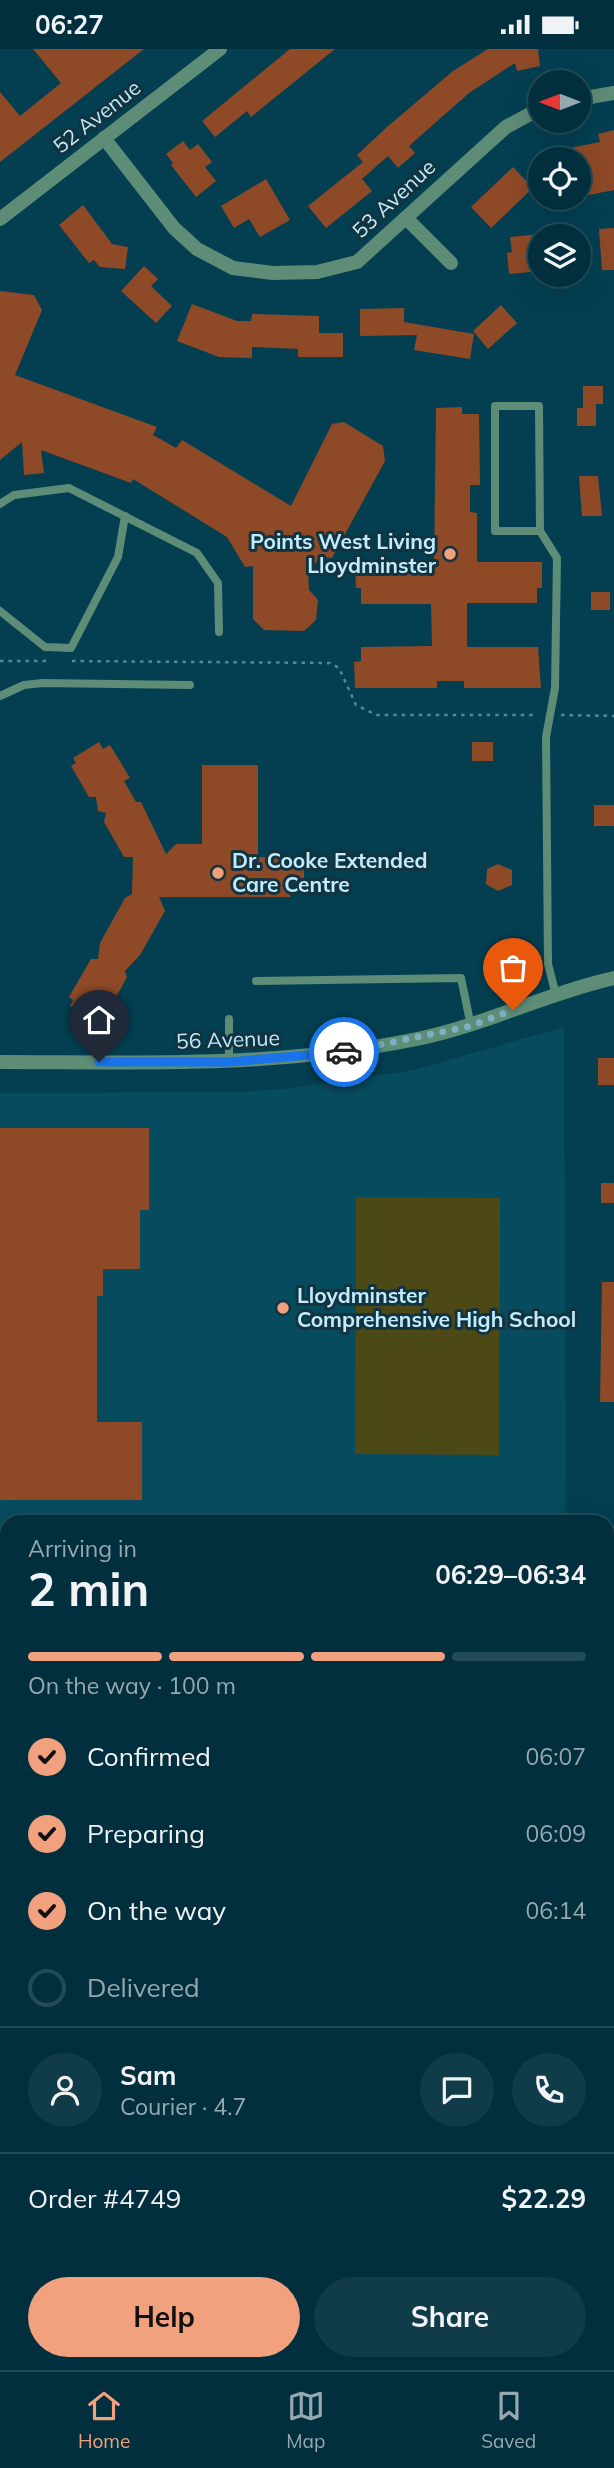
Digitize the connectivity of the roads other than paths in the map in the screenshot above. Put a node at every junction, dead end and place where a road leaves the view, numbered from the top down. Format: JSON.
{"nodes":[{"id":1,"x":220,"y":49,"type":"edge"},
{"id":2,"x":614,"y":93,"type":"edge"},
{"id":3,"x":592,"y":97,"type":"edge"},
{"id":4,"x":528,"y":115,"type":"edge"},
{"id":5,"x":104,"y":138,"type":"junction"},
{"id":6,"x":406,"y":218,"type":"junction"},
{"id":7,"x":0,"y":219,"type":"edge"},
{"id":8,"x":451,"y":263,"type":"dead end"},
{"id":9,"x":0,"y":504,"type":"edge"},
{"id":10,"x":125,"y":516,"type":"junction"},
{"id":11,"x":540,"y":531,"type":"junction"},
{"id":12,"x":0,"y":611,"type":"edge"},
{"id":13,"x":219,"y":632,"type":"dead end"},
{"id":14,"x":190,"y":685,"type":"dead end"},
{"id":15,"x":0,"y":696,"type":"edge"},
{"id":16,"x":614,"y":978,"type":"edge"},
{"id":17,"x":256,"y":981,"type":"dead end"},
{"id":18,"x":556,"y":995,"type":"junction"},
{"id":19,"x":229,"y":1019,"type":"dead end"},
{"id":20,"x":471,"y":1026,"type":"junction"},
{"id":21,"x":0,"y":1062,"type":"edge"},
{"id":22,"x":229,"y":1062,"type":"junction"}],
"edges":[{"from":1,"to":5,"type":"street","name":"52 Avenue"},
{"from":2,"to":3,"type":"street"},
{"from":4,"to":6,"type":"street","name":"53 Avenue"},
{"from":5,"to":6,"type":"street","name":"53 Avenue"},
{"from":5,"to":7,"type":"street","name":"52 Avenue"},
{"from":6,"to":8,"type":"street"},
{"from":9,"to":10,"type":"lane"},
{"from":10,"to":12,"type":"lane"},
{"from":10,"to":13,"type":"lane"},
{"from":11,"to":11,"type":"lane"},
{"from":11,"to":18,"type":"lane"},
{"from":14,"to":15,"type":"lane"},
{"from":16,"to":18,"type":"street","name":"56 Avenue"},
{"from":17,"to":20,"type":"lane"},
{"from":18,"to":20,"type":"street","name":"56 Avenue"},
{"from":19,"to":22,"type":"lane"},
{"from":20,"to":22,"type":"street","name":"56 Avenue"},
{"from":21,"to":22,"type":"street","name":"56 Avenue"}]}
